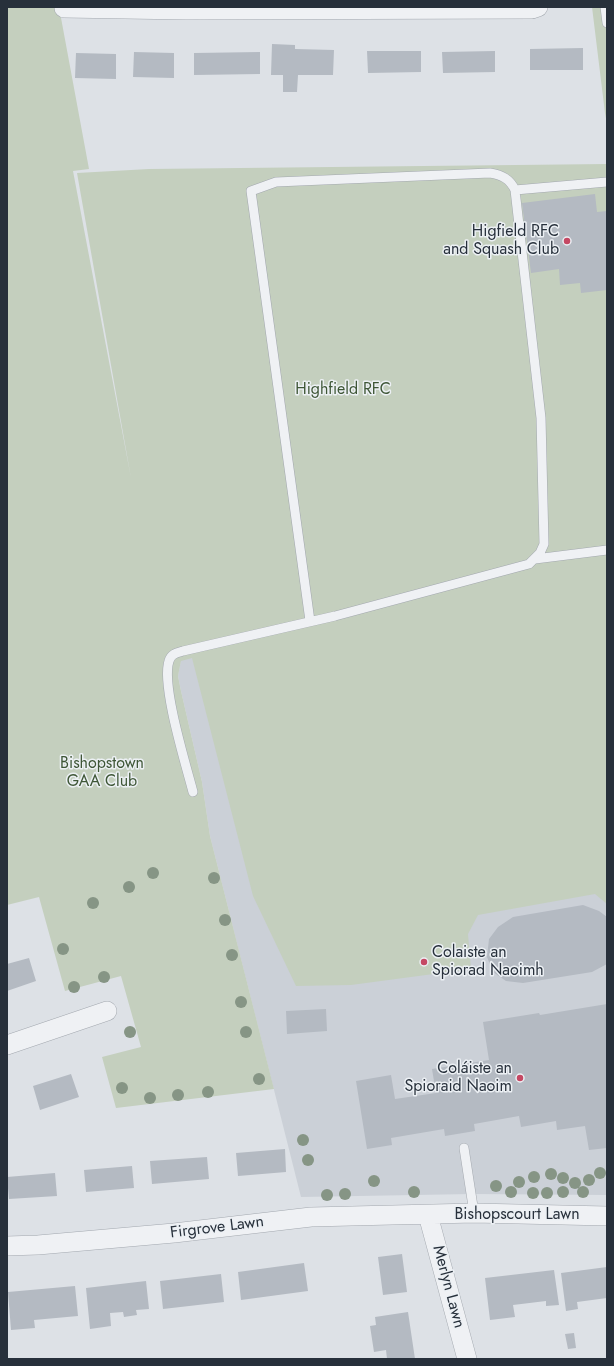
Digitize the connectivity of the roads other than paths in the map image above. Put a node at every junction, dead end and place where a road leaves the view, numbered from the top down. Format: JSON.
{"nodes":[{"id":1,"x":538,"y":7,"type":"edge"},
{"id":2,"x":605,"y":7,"type":"edge"},
{"id":3,"x":64,"y":8,"type":"dead end"},
{"id":4,"x":607,"y":22,"type":"edge"},
{"id":5,"x":607,"y":182,"type":"edge"},
{"id":6,"x":514,"y":190,"type":"junction"},
{"id":7,"x":607,"y":550,"type":"edge"},
{"id":8,"x":535,"y":559,"type":"junction"},
{"id":9,"x":310,"y":621,"type":"junction"},
{"id":10,"x":193,"y":792,"type":"dead end"},
{"id":11,"x":107,"y":1011,"type":"dead end"},
{"id":12,"x":7,"y":1045,"type":"edge"},
{"id":13,"x":464,"y":1148,"type":"dead end"},
{"id":14,"x":474,"y":1213,"type":"junction"},
{"id":15,"x":428,"y":1215,"type":"junction"},
{"id":16,"x":607,"y":1216,"type":"edge"},
{"id":17,"x":7,"y":1246,"type":"edge"},
{"id":18,"x":467,"y":1359,"type":"edge"}],
"edges":[{"from":1,"to":3,"type":"street"},
{"from":2,"to":4,"type":"lane"},
{"from":5,"to":6,"type":"lane"},
{"from":6,"to":8,"type":"lane"},
{"from":6,"to":9,"type":"lane"},
{"from":7,"to":8,"type":"lane"},
{"from":8,"to":9,"type":"lane"},
{"from":9,"to":10,"type":"lane"},
{"from":11,"to":12,"type":"street"},
{"from":13,"to":14,"type":"lane"},
{"from":14,"to":15,"type":"street","name":"Bishopscourt Lawn"},
{"from":14,"to":16,"type":"street","name":"Bishopscourt Lawn"},
{"from":15,"to":17,"type":"street","name":"Firgrove Lawn"},
{"from":15,"to":18,"type":"street","name":"Merlyn Lawn"}]}
